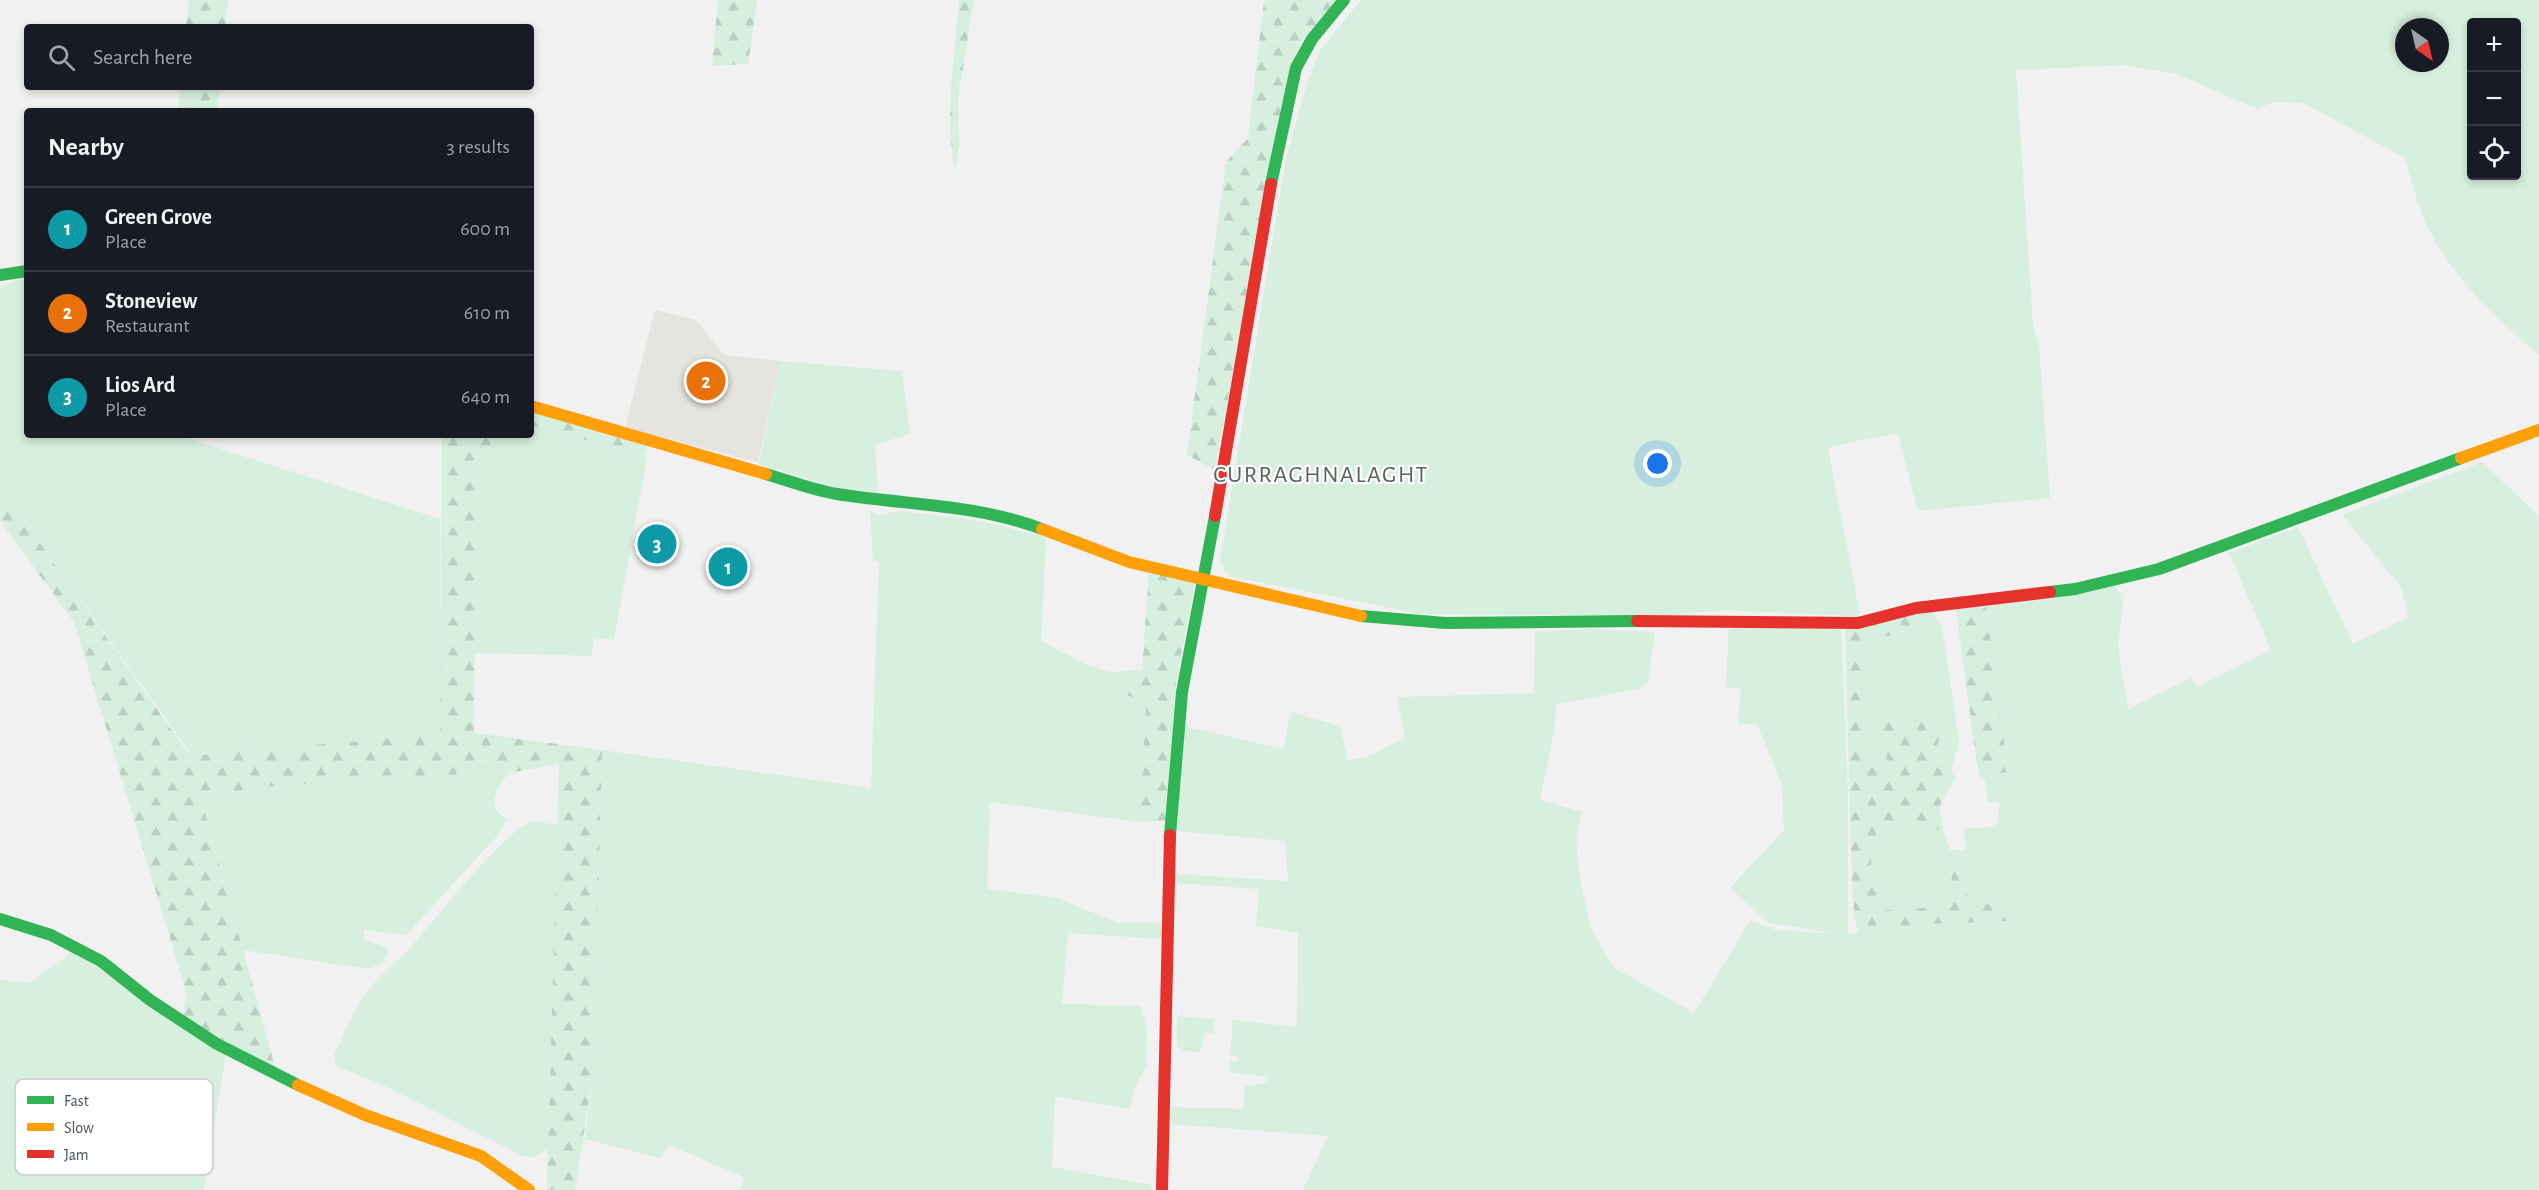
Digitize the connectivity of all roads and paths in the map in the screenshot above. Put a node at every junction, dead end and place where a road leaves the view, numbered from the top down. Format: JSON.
{"nodes":[{"id":1,"x":1344,"y":0,"type":"edge"},
{"id":2,"x":24,"y":271,"type":"edge"},
{"id":3,"x":0,"y":275,"type":"edge"},
{"id":4,"x":534,"y":407,"type":"edge"},
{"id":5,"x":2539,"y":430,"type":"edge"},
{"id":6,"x":1202,"y":579,"type":"junction"},
{"id":7,"x":0,"y":919,"type":"edge"},
{"id":8,"x":529,"y":1190,"type":"edge"},
{"id":9,"x":1162,"y":1190,"type":"edge"}],
"edges":[{"from":1,"to":6,"type":"street"},
{"from":2,"to":3,"type":"street"},
{"from":4,"to":6,"type":"street"},
{"from":5,"to":6,"type":"street"},
{"from":6,"to":9,"type":"street"},
{"from":7,"to":8,"type":"street"}]}
